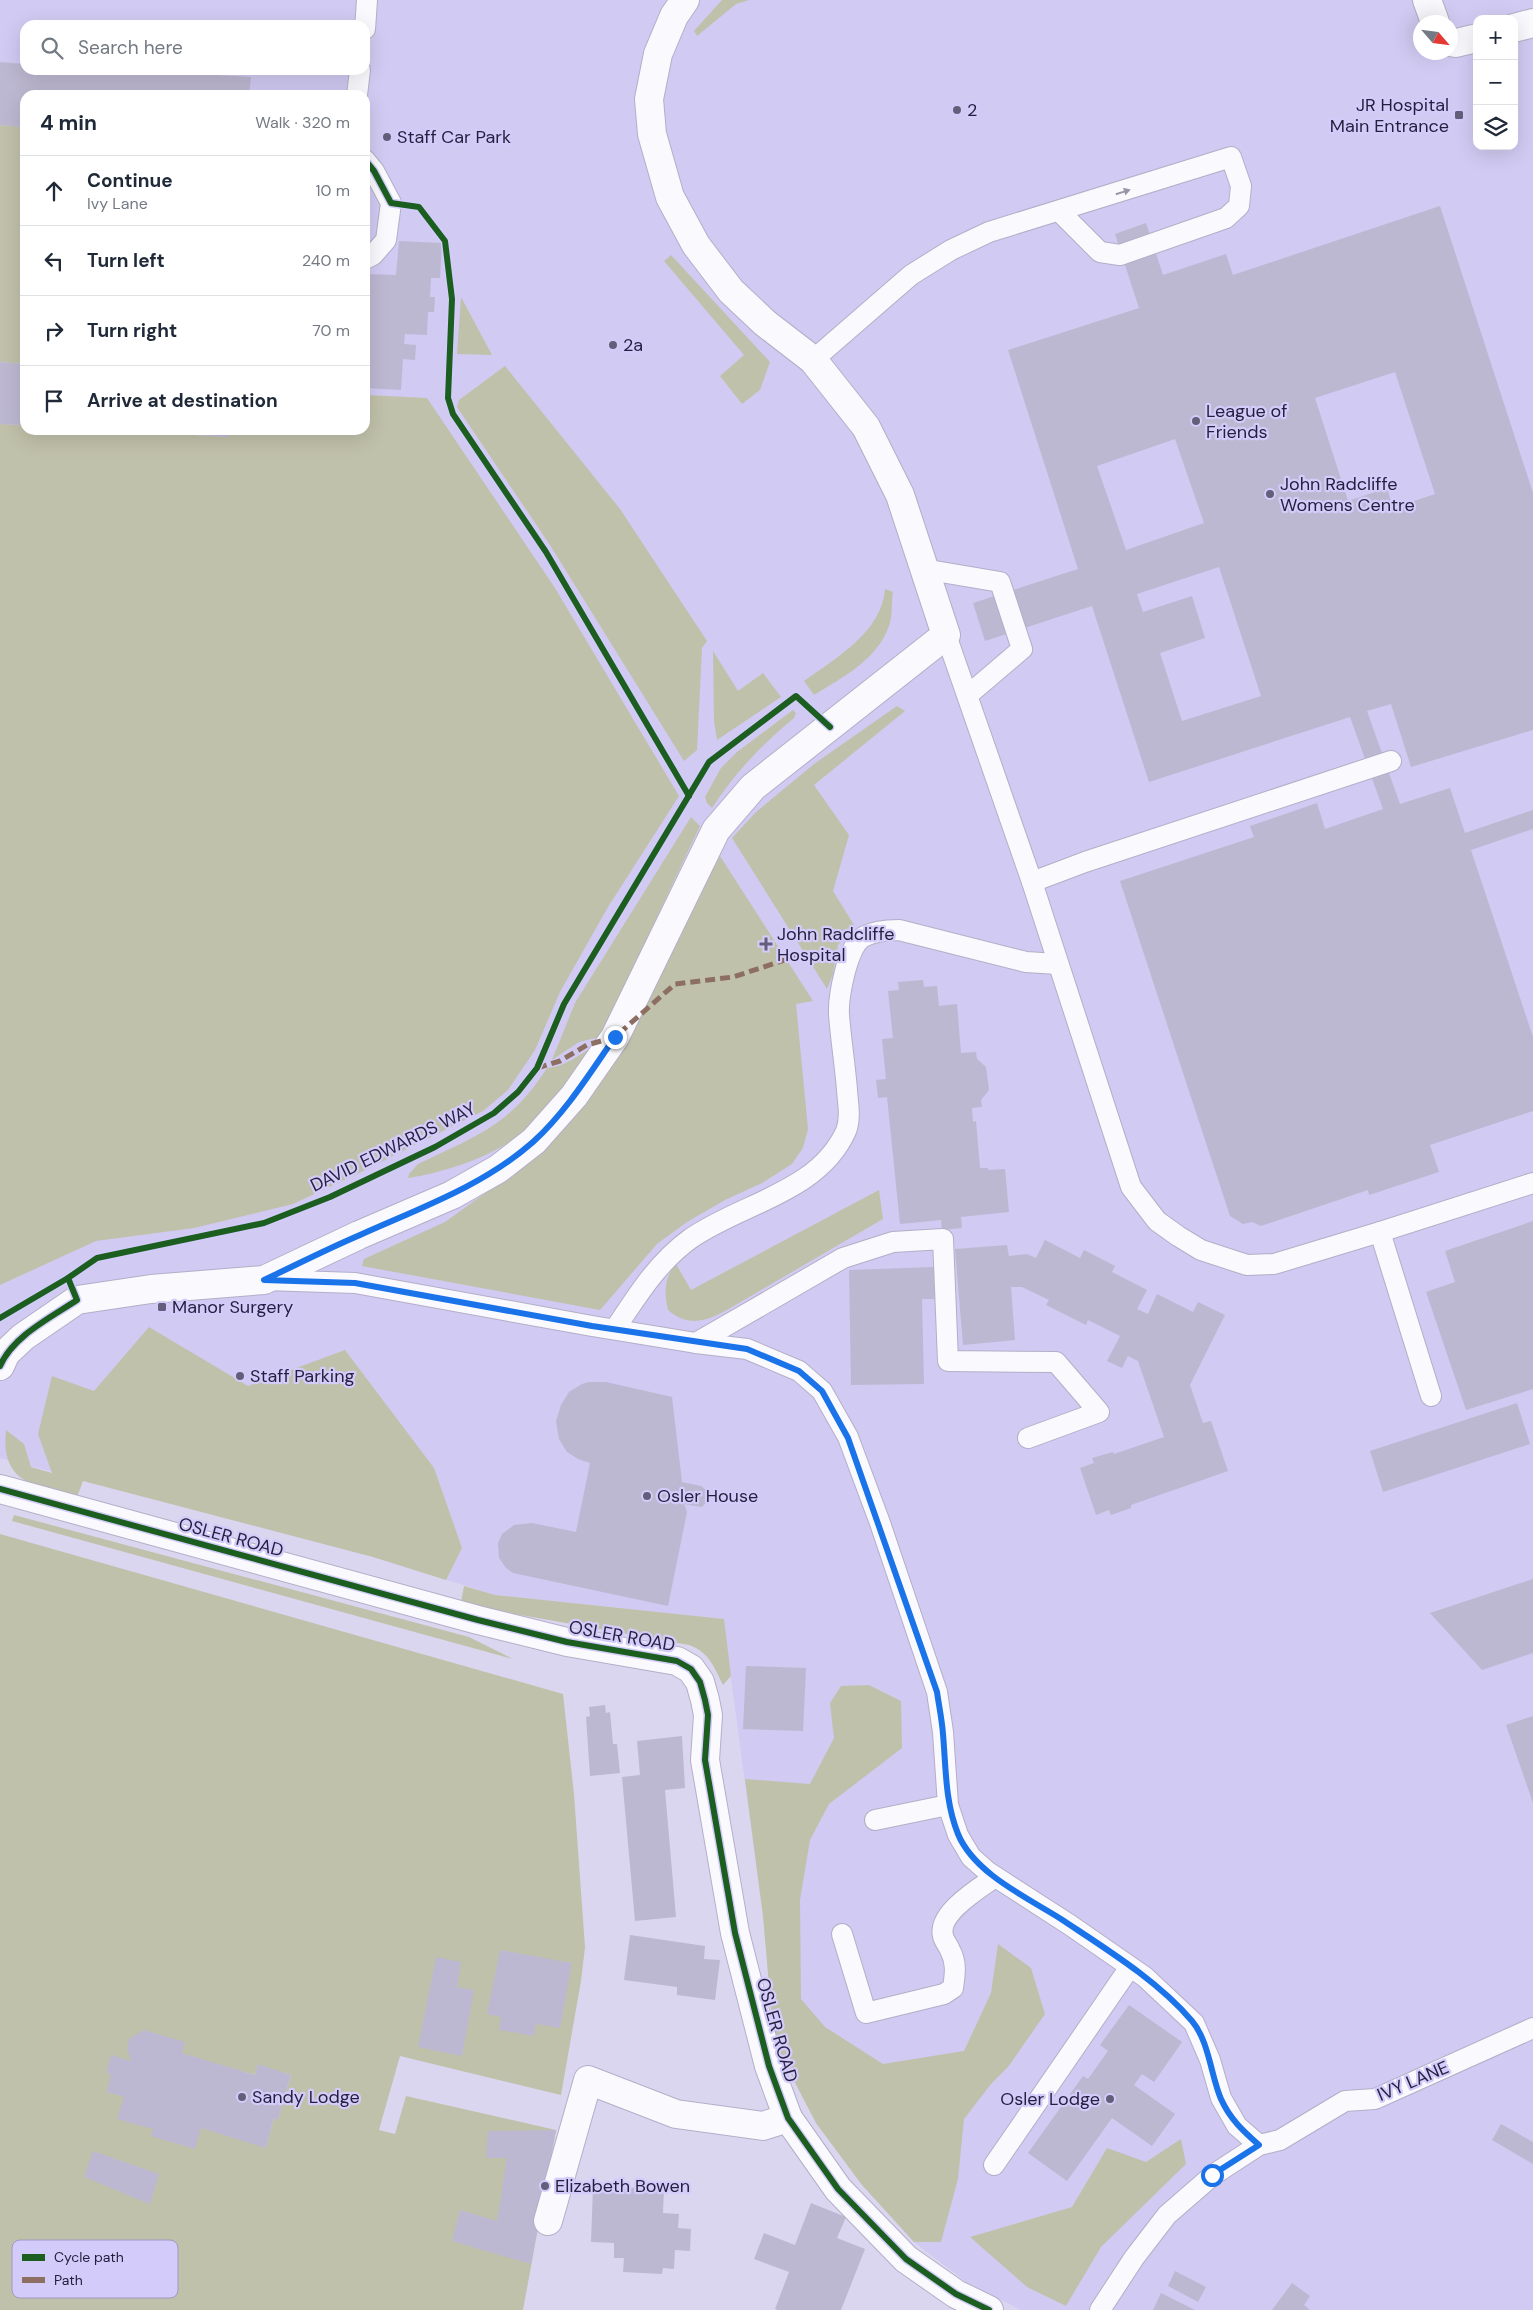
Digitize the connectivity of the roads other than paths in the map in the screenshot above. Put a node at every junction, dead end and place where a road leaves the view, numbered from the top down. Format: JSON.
{"nodes":[{"id":1,"x":367,"y":0,"type":"edge"},
{"id":2,"x":685,"y":0,"type":"edge"},
{"id":3,"x":1427,"y":0,"type":"edge"},
{"id":4,"x":1432,"y":15,"type":"edge"},
{"id":5,"x":366,"y":20,"type":"edge"},
{"id":6,"x":1533,"y":23,"type":"edge"},
{"id":7,"x":1518,"y":27,"type":"edge"},
{"id":8,"x":1473,"y":39,"type":"edge"},
{"id":9,"x":1458,"y":43,"type":"edge"},
{"id":10,"x":359,"y":75,"type":"edge"},
{"id":11,"x":358,"y":90,"type":"edge"},
{"id":12,"x":370,"y":166,"type":"edge"},
{"id":13,"x":1068,"y":208,"type":"junction"},
{"id":14,"x":370,"y":256,"type":"edge"},
{"id":15,"x":813,"y":360,"type":"junction"},
{"id":16,"x":923,"y":569,"type":"junction"},
{"id":17,"x":946,"y":635,"type":"junction"},
{"id":18,"x":968,"y":695,"type":"junction"},
{"id":19,"x":1391,"y":762,"type":"dead end"},
{"id":20,"x":1032,"y":882,"type":"junction"},
{"id":21,"x":1058,"y":964,"type":"junction"},
{"id":22,"x":1533,"y":1183,"type":"edge"},
{"id":23,"x":1380,"y":1232,"type":"junction"},
{"id":24,"x":264,"y":1280,"type":"junction"},
{"id":25,"x":615,"y":1328,"type":"junction"},
{"id":26,"x":696,"y":1343,"type":"junction"},
{"id":27,"x":0,"y":1366,"type":"edge"},
{"id":28,"x":1431,"y":1396,"type":"dead end"},
{"id":29,"x":1028,"y":1438,"type":"dead end"},
{"id":30,"x":0,"y":1489,"type":"edge"},
{"id":31,"x":948,"y":1804,"type":"junction"},
{"id":32,"x":875,"y":1820,"type":"dead end"},
{"id":33,"x":995,"y":1877,"type":"junction"},
{"id":34,"x":842,"y":1934,"type":"dead end"},
{"id":35,"x":1130,"y":1967,"type":"junction"},
{"id":36,"x":1533,"y":2028,"type":"edge"},
{"id":37,"x":788,"y":2118,"type":"junction"},
{"id":38,"x":1259,"y":2145,"type":"junction"},
{"id":39,"x":994,"y":2165,"type":"dead end"},
{"id":40,"x":548,"y":2221,"type":"dead end"},
{"id":41,"x":989,"y":2310,"type":"edge"},
{"id":42,"x":1100,"y":2310,"type":"edge"}],
"edges":[{"from":1,"to":5,"type":"lane"},
{"from":2,"to":15,"type":"street"},
{"from":3,"to":4,"type":"street"},
{"from":6,"to":7,"type":"street"},
{"from":8,"to":9,"type":"street"},
{"from":10,"to":11,"type":"lane"},
{"from":12,"to":14,"type":"lane"},
{"from":13,"to":13,"type":"lane","one_way":true},
{"from":13,"to":15,"type":"lane"},
{"from":15,"to":16,"type":"street"},
{"from":16,"to":17,"type":"street"},
{"from":16,"to":18,"type":"lane"},
{"from":17,"to":18,"type":"lane"},
{"from":17,"to":24,"type":"street"},
{"from":18,"to":20,"type":"lane"},
{"from":19,"to":20,"type":"lane"},
{"from":20,"to":21,"type":"lane"},
{"from":21,"to":23,"type":"lane"},
{"from":21,"to":25,"type":"lane"},
{"from":22,"to":23,"type":"lane"},
{"from":23,"to":28,"type":"lane"},
{"from":24,"to":25,"type":"lane"},
{"from":24,"to":27,"type":"street"},
{"from":25,"to":26,"type":"lane"},
{"from":26,"to":29,"type":"lane"},
{"from":26,"to":31,"type":"lane"},
{"from":30,"to":37,"type":"street","name":"OSLER ROAD"},
{"from":31,"to":32,"type":"lane"},
{"from":31,"to":33,"type":"lane"},
{"from":33,"to":34,"type":"lane"},
{"from":33,"to":35,"type":"lane"},
{"from":35,"to":38,"type":"lane"},
{"from":35,"to":39,"type":"lane"},
{"from":36,"to":38,"type":"lane","name":"IVY LANE"},
{"from":37,"to":40,"type":"street"},
{"from":37,"to":41,"type":"street","name":"OSLER ROAD"},
{"from":38,"to":42,"type":"lane","name":"IVY LANE"}]}
